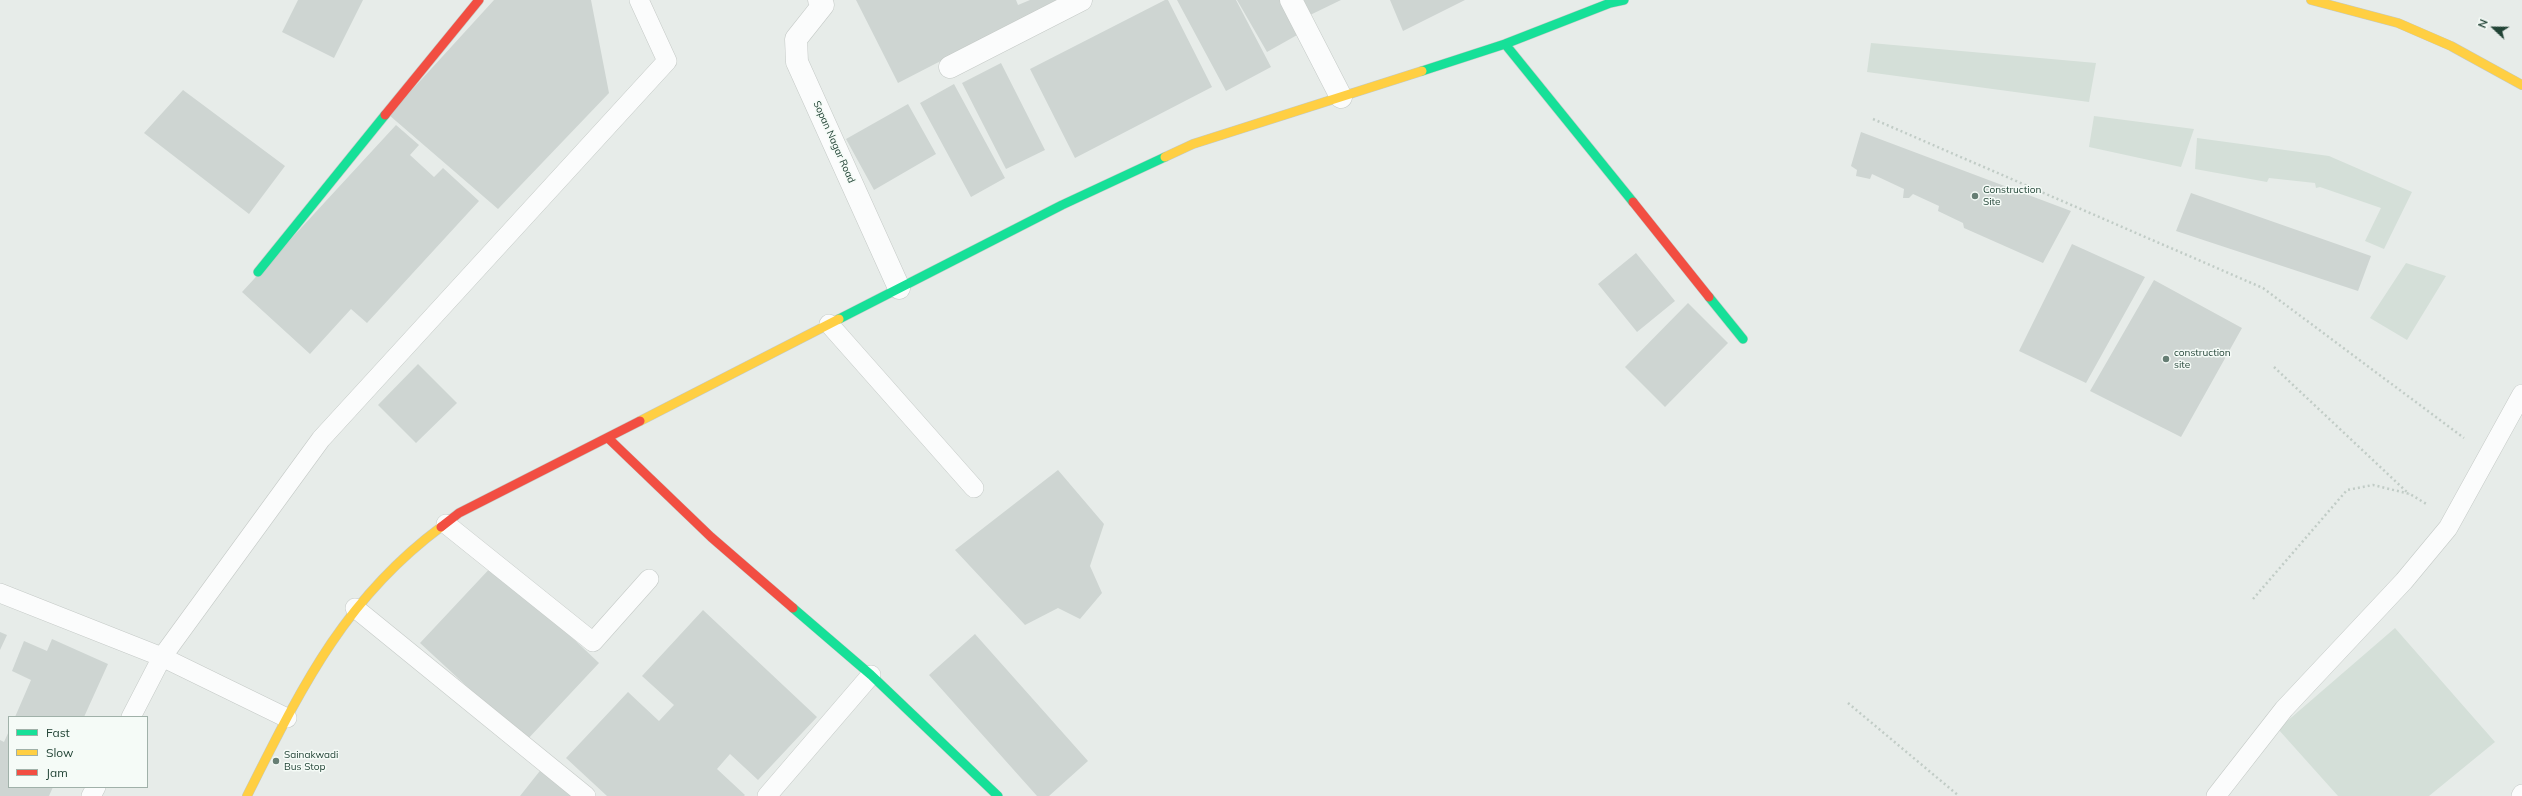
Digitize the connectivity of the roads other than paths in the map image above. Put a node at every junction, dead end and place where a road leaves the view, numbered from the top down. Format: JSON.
{"nodes":[{"id":1,"x":480,"y":0,"type":"edge"},
{"id":2,"x":639,"y":0,"type":"edge"},
{"id":3,"x":819,"y":0,"type":"edge"},
{"id":4,"x":1081,"y":0,"type":"edge"},
{"id":5,"x":1291,"y":0,"type":"edge"},
{"id":6,"x":2311,"y":0,"type":"edge"},
{"id":7,"x":1615,"y":1,"type":"edge"},
{"id":8,"x":1505,"y":44,"type":"junction"},
{"id":9,"x":950,"y":68,"type":"dead end"},
{"id":10,"x":2522,"y":86,"type":"edge"},
{"id":11,"x":1341,"y":97,"type":"junction"},
{"id":12,"x":258,"y":272,"type":"dead end"},
{"id":13,"x":899,"y":288,"type":"junction"},
{"id":14,"x":829,"y":324,"type":"junction"},
{"id":15,"x":1743,"y":339,"type":"dead end"},
{"id":16,"x":2522,"y":394,"type":"edge"},
{"id":17,"x":608,"y":438,"type":"junction"},
{"id":18,"x":974,"y":488,"type":"dead end"},
{"id":19,"x":446,"y":524,"type":"junction"},
{"id":20,"x":649,"y":579,"type":"dead end"},
{"id":21,"x":0,"y":593,"type":"edge"},
{"id":22,"x":355,"y":608,"type":"junction"},
{"id":23,"x":162,"y":657,"type":"junction"},
{"id":24,"x":870,"y":675,"type":"junction"},
{"id":25,"x":132,"y":716,"type":"edge"},
{"id":26,"x":287,"y":718,"type":"junction"},
{"id":27,"x":247,"y":796,"type":"edge"},
{"id":28,"x":586,"y":796,"type":"edge"},
{"id":29,"x":767,"y":796,"type":"edge"},
{"id":30,"x":998,"y":796,"type":"edge"},
{"id":31,"x":2216,"y":796,"type":"edge"}],
"edges":[{"from":1,"to":12,"type":"street"},
{"from":2,"to":23,"type":"lane"},
{"from":3,"to":13,"type":"street","name":"Sopan Nagar Road"},
{"from":4,"to":9,"type":"street"},
{"from":5,"to":11,"type":"street"},
{"from":6,"to":10,"type":"street"},
{"from":7,"to":8,"type":"street"},
{"from":8,"to":11,"type":"street"},
{"from":8,"to":15,"type":"street"},
{"from":11,"to":13,"type":"street"},
{"from":13,"to":14,"type":"street"},
{"from":14,"to":17,"type":"street"},
{"from":14,"to":18,"type":"lane"},
{"from":16,"to":31,"type":"lane"},
{"from":17,"to":19,"type":"street"},
{"from":17,"to":24,"type":"street"},
{"from":19,"to":20,"type":"lane"},
{"from":19,"to":22,"type":"street"},
{"from":21,"to":23,"type":"lane"},
{"from":22,"to":26,"type":"street"},
{"from":22,"to":28,"type":"lane"},
{"from":23,"to":25,"type":"lane"},
{"from":23,"to":26,"type":"lane"},
{"from":24,"to":29,"type":"lane"},
{"from":24,"to":30,"type":"street"},
{"from":26,"to":27,"type":"street"}]}
